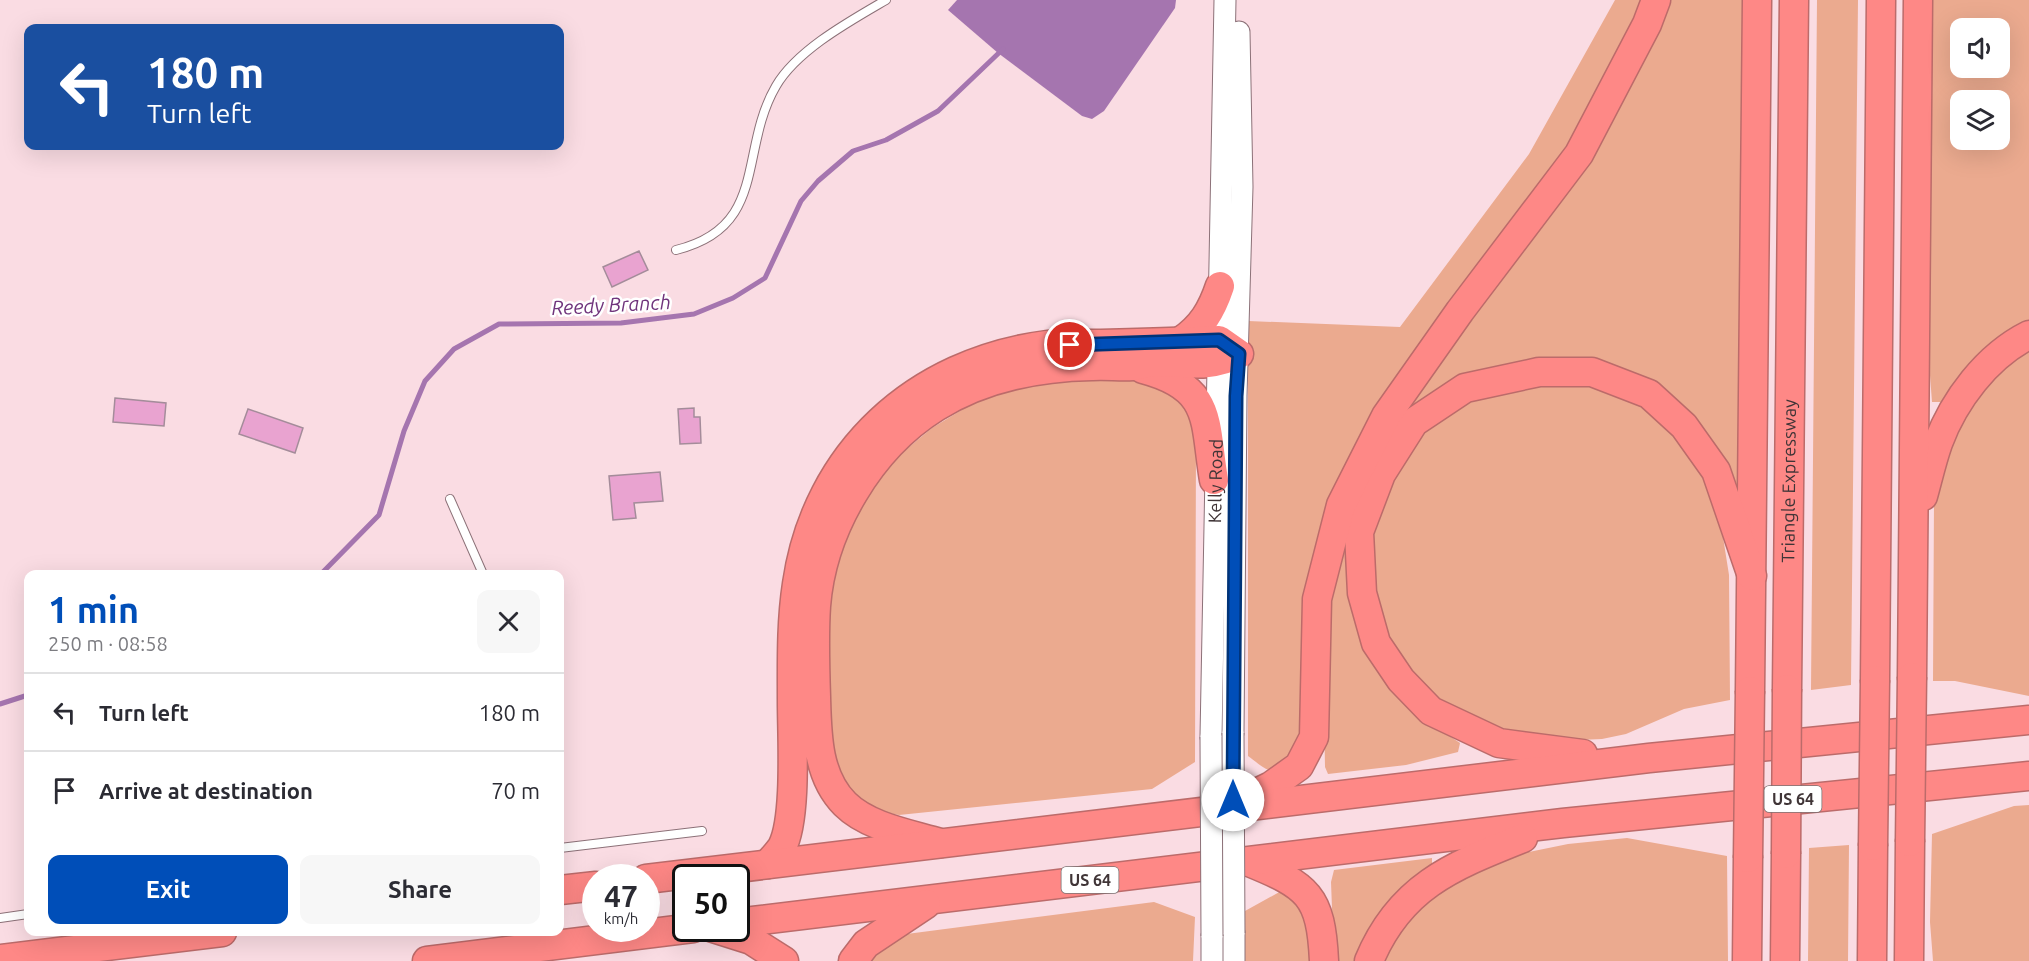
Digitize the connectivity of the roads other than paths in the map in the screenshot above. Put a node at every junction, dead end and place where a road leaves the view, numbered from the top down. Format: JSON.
{"nodes":[{"id":1,"x":886,"y":0,"type":"edge"},
{"id":2,"x":1225,"y":0,"type":"edge"},
{"id":3,"x":1239,"y":0,"type":"edge"},
{"id":4,"x":1656,"y":0,"type":"edge"},
{"id":5,"x":1757,"y":0,"type":"edge"},
{"id":6,"x":1794,"y":0,"type":"edge"},
{"id":7,"x":1881,"y":0,"type":"edge"},
{"id":8,"x":1918,"y":0,"type":"edge"},
{"id":9,"x":676,"y":249,"type":"dead end"},
{"id":10,"x":1220,"y":286,"type":"junction"},
{"id":11,"x":2029,"y":336,"type":"edge"},
{"id":12,"x":1181,"y":341,"type":"junction"},
{"id":13,"x":1226,"y":353,"type":"junction"},
{"id":14,"x":1132,"y":366,"type":"junction"},
{"id":15,"x":1214,"y":480,"type":"junction"},
{"id":16,"x":450,"y":499,"type":"dead end"},
{"id":17,"x":1913,"y":524,"type":"junction"},
{"id":18,"x":481,"y":570,"type":"edge"},
{"id":19,"x":1752,"y":576,"type":"junction"},
{"id":20,"x":2029,"y":720,"type":"edge"},
{"id":21,"x":1649,"y":758,"type":"junction"},
{"id":22,"x":2027,"y":776,"type":"edge"},
{"id":23,"x":1224,"y":809,"type":"junction"},
{"id":24,"x":1563,"y":823,"type":"junction"},
{"id":25,"x":702,"y":831,"type":"dead end"},
{"id":26,"x":940,"y":843,"type":"junction"},
{"id":27,"x":564,"y":848,"type":"edge"},
{"id":28,"x":1247,"y":861,"type":"junction"},
{"id":29,"x":768,"y":864,"type":"junction"},
{"id":30,"x":660,"y":877,"type":"edge"},
{"id":31,"x":582,"y":888,"type":"edge"},
{"id":32,"x":564,"y":890,"type":"edge"},
{"id":33,"x":933,"y":899,"type":"junction"},
{"id":34,"x":24,"y":915,"type":"edge"},
{"id":35,"x":0,"y":918,"type":"edge"},
{"id":36,"x":750,"y":921,"type":"edge"},
{"id":37,"x":672,"y":931,"type":"edge"},
{"id":38,"x":174,"y":936,"type":"edge"},
{"id":39,"x":750,"y":940,"type":"edge"},
{"id":40,"x":0,"y":959,"type":"edge"},
{"id":41,"x":427,"y":961,"type":"edge"},
{"id":42,"x":784,"y":961,"type":"edge"},
{"id":43,"x":853,"y":961,"type":"edge"},
{"id":44,"x":1212,"y":961,"type":"edge"},
{"id":45,"x":1233,"y":961,"type":"edge"},
{"id":46,"x":1324,"y":961,"type":"edge"},
{"id":47,"x":1370,"y":961,"type":"edge"},
{"id":48,"x":1748,"y":961,"type":"edge"},
{"id":49,"x":1785,"y":961,"type":"edge"},
{"id":50,"x":1872,"y":961,"type":"edge"},
{"id":51,"x":1909,"y":961,"type":"edge"}],
"edges":[{"from":1,"to":9,"type":"lane"},
{"from":2,"to":10,"type":"main road","name":"Kelly Road"},
{"from":3,"to":13,"type":"main road","name":"Kelly Road"},
{"from":4,"to":23,"type":"highway"},
{"from":5,"to":19,"type":"highway"},
{"from":6,"to":49,"type":"highway","name":"Triangle Expressway","bridge":true},
{"from":7,"to":50,"type":"highway","bridge":true},
{"from":8,"to":17,"type":"highway"},
{"from":10,"to":12,"type":"highway"},
{"from":10,"to":13,"type":"main road","name":"Kelly Road"},
{"from":11,"to":17,"type":"highway"},
{"from":12,"to":13,"type":"highway"},
{"from":12,"to":29,"type":"highway"},
{"from":13,"to":14,"type":"highway"},
{"from":13,"to":15,"type":"main road","name":"Kelly Road"},
{"from":13,"to":45,"type":"main road","name":"Kelly Road","bridge":true},
{"from":14,"to":15,"type":"highway"},
{"from":14,"to":26,"type":"highway"},
{"from":15,"to":44,"type":"main road","name":"Kelly Road","bridge":true},
{"from":16,"to":18,"type":"lane"},
{"from":17,"to":51,"type":"highway","bridge":true},
{"from":19,"to":21,"type":"highway"},
{"from":19,"to":48,"type":"highway","bridge":true},
{"from":20,"to":21,"type":"highway"},
{"from":21,"to":23,"type":"highway"},
{"from":22,"to":24,"type":"highway","number":"US 64"},
{"from":23,"to":26,"type":"highway"},
{"from":24,"to":28,"type":"highway","number":"US 64"},
{"from":24,"to":47,"type":"highway"},
{"from":25,"to":27,"type":"lane"},
{"from":26,"to":29,"type":"highway"},
{"from":28,"to":33,"type":"highway","number":"US 64"},
{"from":28,"to":46,"type":"highway"},
{"from":29,"to":30,"type":"highway"},
{"from":31,"to":32,"type":"highway"},
{"from":33,"to":36,"type":"highway","number":"US 64"},
{"from":33,"to":43,"type":"highway"},
{"from":34,"to":35,"type":"lane"},
{"from":37,"to":41,"type":"highway"},
{"from":38,"to":40,"type":"highway"},
{"from":39,"to":42,"type":"highway"}]}
